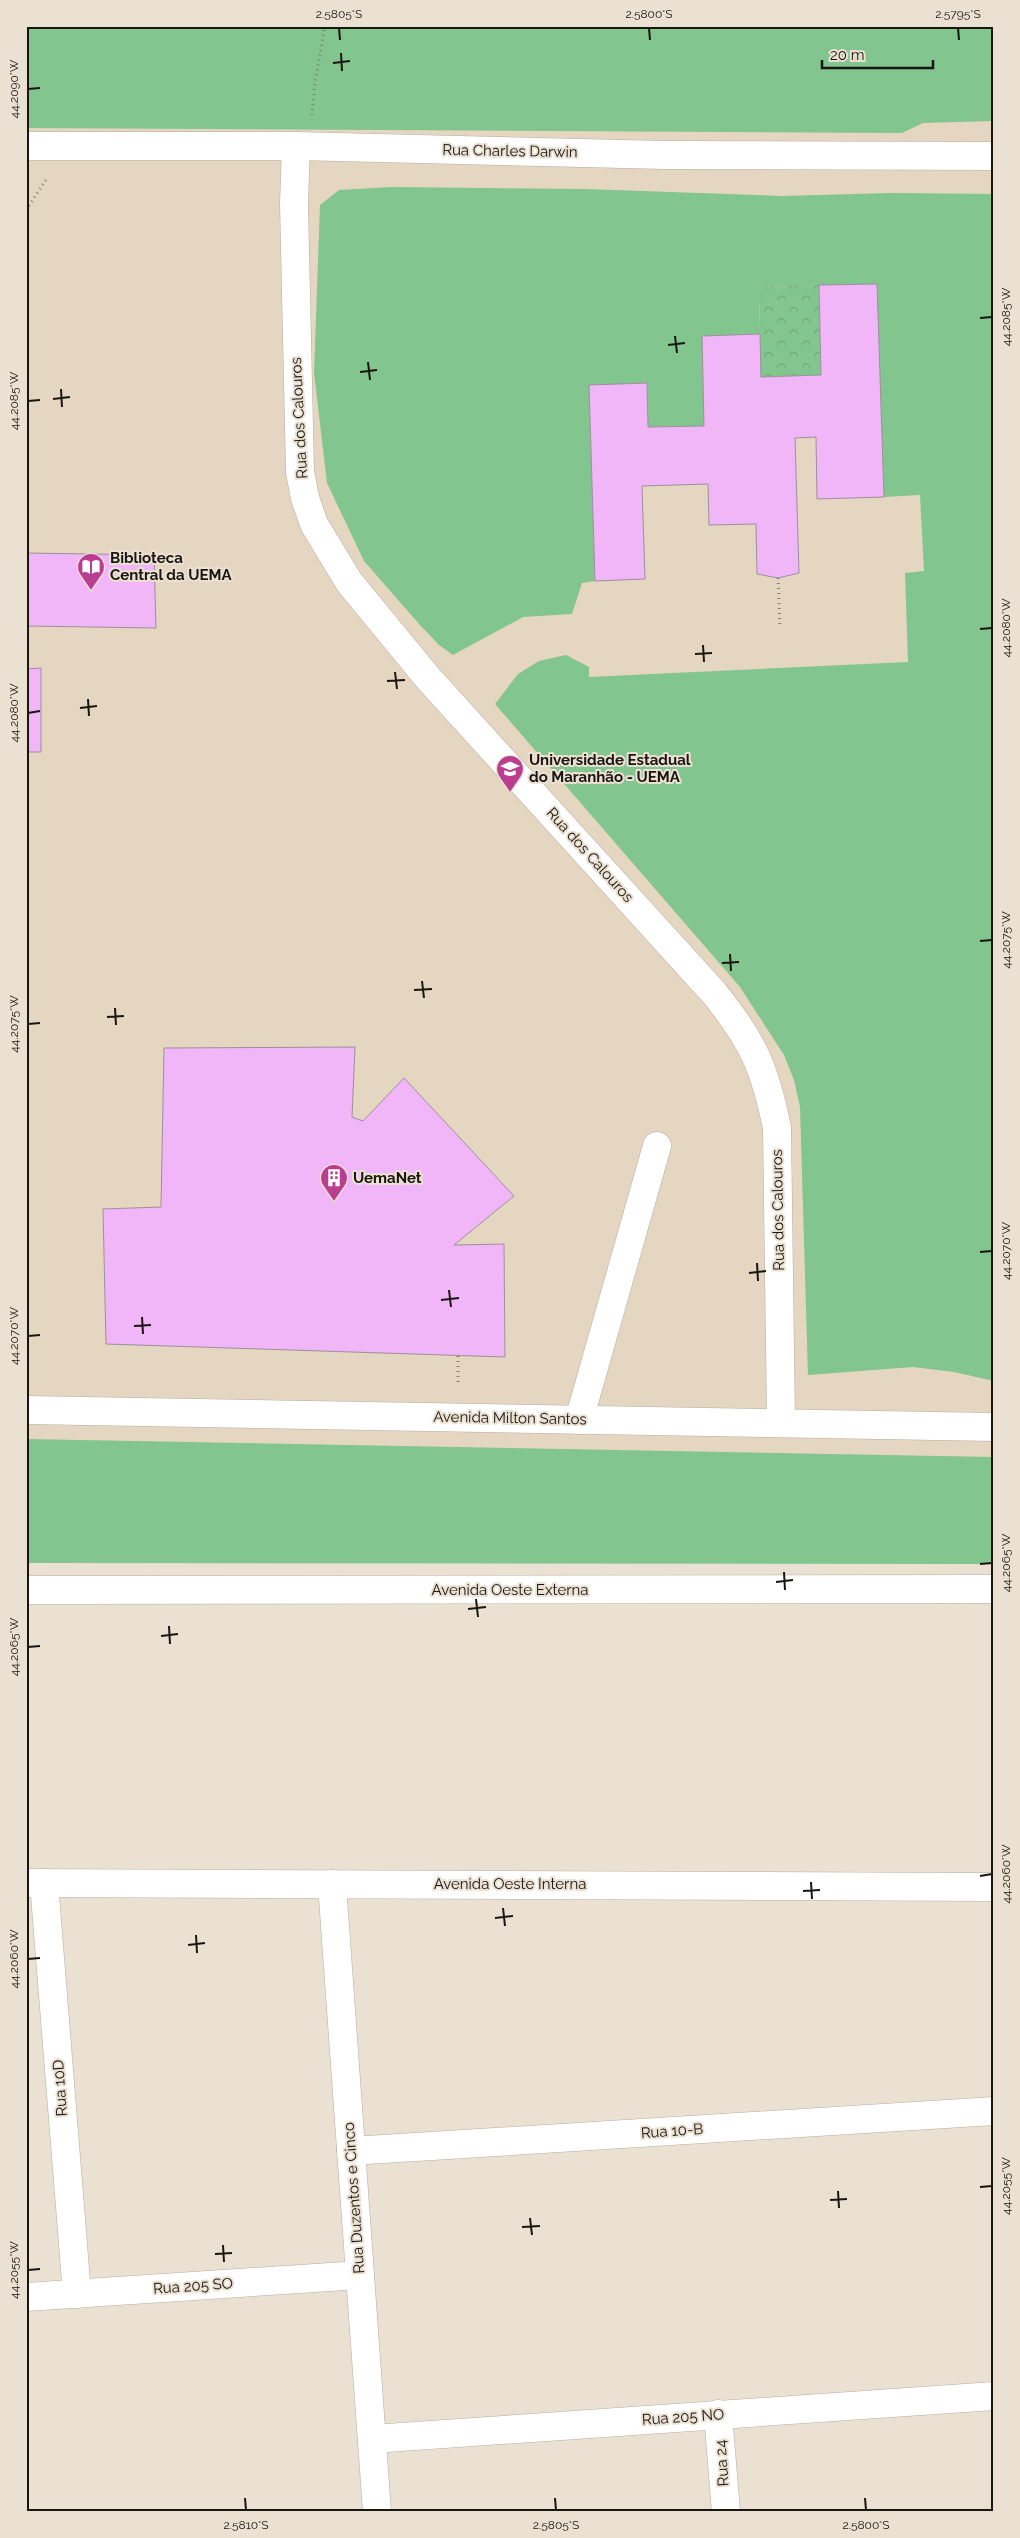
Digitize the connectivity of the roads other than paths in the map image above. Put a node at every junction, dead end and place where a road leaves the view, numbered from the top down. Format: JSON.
{"nodes":[{"id":1,"x":26,"y":146,"type":"edge"},
{"id":2,"x":296,"y":146,"type":"junction"},
{"id":3,"x":994,"y":156,"type":"edge"},
{"id":4,"x":657,"y":1146,"type":"dead end"},
{"id":5,"x":26,"y":1410,"type":"edge"},
{"id":6,"x":580,"y":1420,"type":"junction"},
{"id":7,"x":781,"y":1422,"type":"junction"},
{"id":8,"x":994,"y":1427,"type":"edge"},
{"id":9,"x":994,"y":1589,"type":"edge"},
{"id":10,"x":26,"y":1590,"type":"edge"},
{"id":11,"x":35,"y":1883,"type":"edge"},
{"id":12,"x":332,"y":1884,"type":"junction"},
{"id":13,"x":994,"y":1887,"type":"edge"},
{"id":14,"x":994,"y":2112,"type":"edge"},
{"id":15,"x":351,"y":2151,"type":"junction"},
{"id":16,"x":360,"y":2275,"type":"junction"},
{"id":17,"x":77,"y":2294,"type":"junction"},
{"id":18,"x":26,"y":2297,"type":"edge"},
{"id":19,"x":993,"y":2400,"type":"edge"},
{"id":20,"x":718,"y":2414,"type":"junction"},
{"id":21,"x":372,"y":2438,"type":"junction"},
{"id":22,"x":377,"y":2512,"type":"edge"},
{"id":23,"x":726,"y":2512,"type":"edge"}],
"edges":[{"from":1,"to":2,"type":"street","name":"Rua Charles Darwin"},
{"from":2,"to":3,"type":"street","name":"Rua Charles Darwin"},
{"from":2,"to":7,"type":"street","name":"Rua dos Calouros"},
{"from":4,"to":6,"type":"street"},
{"from":5,"to":6,"type":"street","name":"Avenida Milton Santos"},
{"from":6,"to":7,"type":"street","name":"Avenida Milton Santos"},
{"from":7,"to":8,"type":"street","name":"Avenida Milton Santos"},
{"from":9,"to":10,"type":"street","name":"Avenida Oeste Externa"},
{"from":11,"to":12,"type":"street","name":"Avenida Oeste Interna"},
{"from":11,"to":17,"type":"street","name":"Rua 10D"},
{"from":12,"to":13,"type":"street","name":"Avenida Oeste Interna"},
{"from":12,"to":15,"type":"street","name":"Rua Duzentos e Cinco"},
{"from":14,"to":15,"type":"street","name":"Rua 10-B"},
{"from":15,"to":16,"type":"street","name":"Rua Duzentos e Cinco"},
{"from":16,"to":17,"type":"street","name":"Rua 205 SO"},
{"from":16,"to":21,"type":"street","name":"Rua Duzentos e Cinco"},
{"from":17,"to":18,"type":"street","name":"Rua 205 SO"},
{"from":19,"to":20,"type":"street","name":"Rua 205 NO"},
{"from":20,"to":21,"type":"street","name":"Rua 205 NO"},
{"from":20,"to":23,"type":"street","name":"Rua 24"},
{"from":21,"to":22,"type":"street","name":"Rua Duzentos e Cinco"}]}
